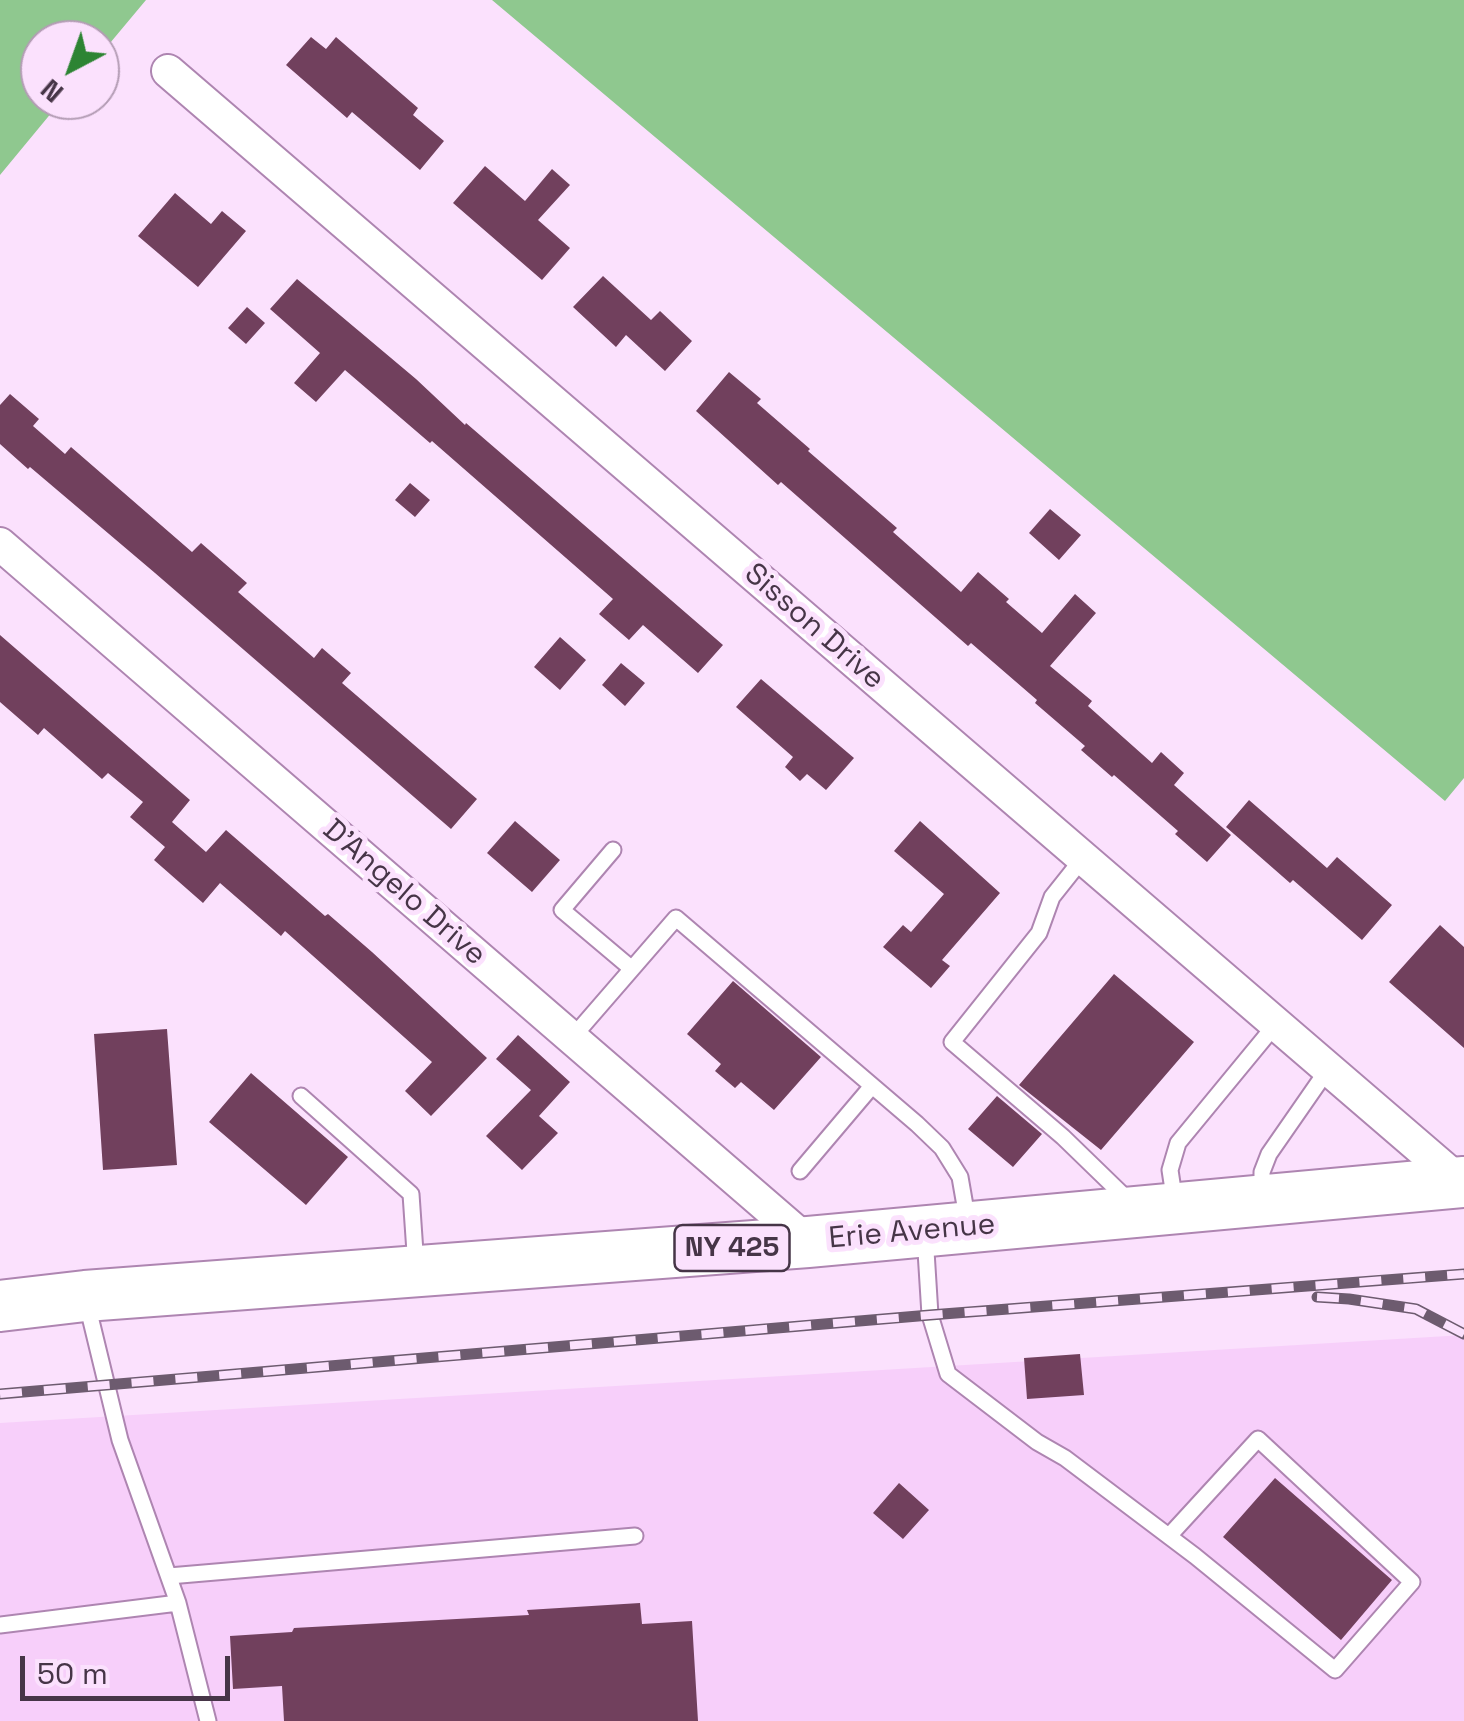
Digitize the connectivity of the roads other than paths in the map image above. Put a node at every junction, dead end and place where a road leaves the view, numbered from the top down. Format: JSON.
{"nodes":[{"id":1,"x":168,"y":71,"type":"dead end"},
{"id":2,"x":0,"y":544,"type":"edge"},
{"id":3,"x":613,"y":850,"type":"dead end"},
{"id":4,"x":1083,"y":858,"type":"junction"},
{"id":5,"x":632,"y":969,"type":"junction"},
{"id":6,"x":1276,"y":1024,"type":"junction"},
{"id":7,"x":572,"y":1038,"type":"junction"},
{"id":8,"x":1328,"y":1069,"type":"junction"},
{"id":9,"x":872,"y":1086,"type":"junction"},
{"id":10,"x":302,"y":1096,"type":"dead end"},
{"id":11,"x":800,"y":1171,"type":"dead end"},
{"id":12,"x":1462,"y":1182,"type":"edge"},
{"id":13,"x":1262,"y":1200,"type":"junction"},
{"id":14,"x":1158,"y":1209,"type":"junction"},
{"id":15,"x":947,"y":1229,"type":"junction"},
{"id":16,"x":808,"y":1242,"type":"junction"},
{"id":17,"x":416,"y":1271,"type":"junction"},
{"id":18,"x":85,"y":1296,"type":"junction"},
{"id":19,"x":0,"y":1306,"type":"edge"},
{"id":20,"x":635,"y":1536,"type":"dead end"},
{"id":21,"x":1169,"y":1536,"type":"junction"},
{"id":22,"x":169,"y":1576,"type":"junction"},
{"id":23,"x":178,"y":1603,"type":"junction"},
{"id":24,"x":0,"y":1625,"type":"edge"},
{"id":25,"x":208,"y":1721,"type":"edge"}],
"edges":[{"from":1,"to":4,"type":"street","name":"Sisson Drive"},
{"from":2,"to":7,"type":"street","name":"D'Angelo Drive"},
{"from":3,"to":5,"type":"lane"},
{"from":4,"to":6,"type":"street","name":"Sisson Drive"},
{"from":4,"to":14,"type":"lane"},
{"from":5,"to":7,"type":"lane"},
{"from":5,"to":9,"type":"lane"},
{"from":6,"to":8,"type":"street","name":"Sisson Drive"},
{"from":6,"to":14,"type":"lane"},
{"from":7,"to":16,"type":"street","name":"D'Angelo Drive"},
{"from":8,"to":12,"type":"street","name":"Sisson Drive"},
{"from":8,"to":13,"type":"lane"},
{"from":9,"to":11,"type":"lane"},
{"from":9,"to":15,"type":"lane"},
{"from":10,"to":17,"type":"lane"},
{"from":12,"to":13,"type":"main road","name":"Erie Avenue","number":"NY 425"},
{"from":13,"to":14,"type":"main road","name":"Erie Avenue","number":"NY 425"},
{"from":14,"to":15,"type":"main road","name":"Erie Avenue","number":"NY 425"},
{"from":15,"to":16,"type":"main road","name":"Erie Avenue","number":"NY 425"},
{"from":15,"to":21,"type":"lane"},
{"from":16,"to":17,"type":"main road","name":"Erie Avenue","number":"NY 425"},
{"from":17,"to":18,"type":"main road","name":"Erie Avenue","number":"NY 425"},
{"from":18,"to":19,"type":"main road","name":"Erie Avenue","number":"NY 425"},
{"from":18,"to":22,"type":"lane"},
{"from":20,"to":22,"type":"lane"},
{"from":21,"to":21,"type":"lane"},
{"from":22,"to":23,"type":"lane"},
{"from":23,"to":24,"type":"lane"},
{"from":23,"to":25,"type":"lane"}]}
